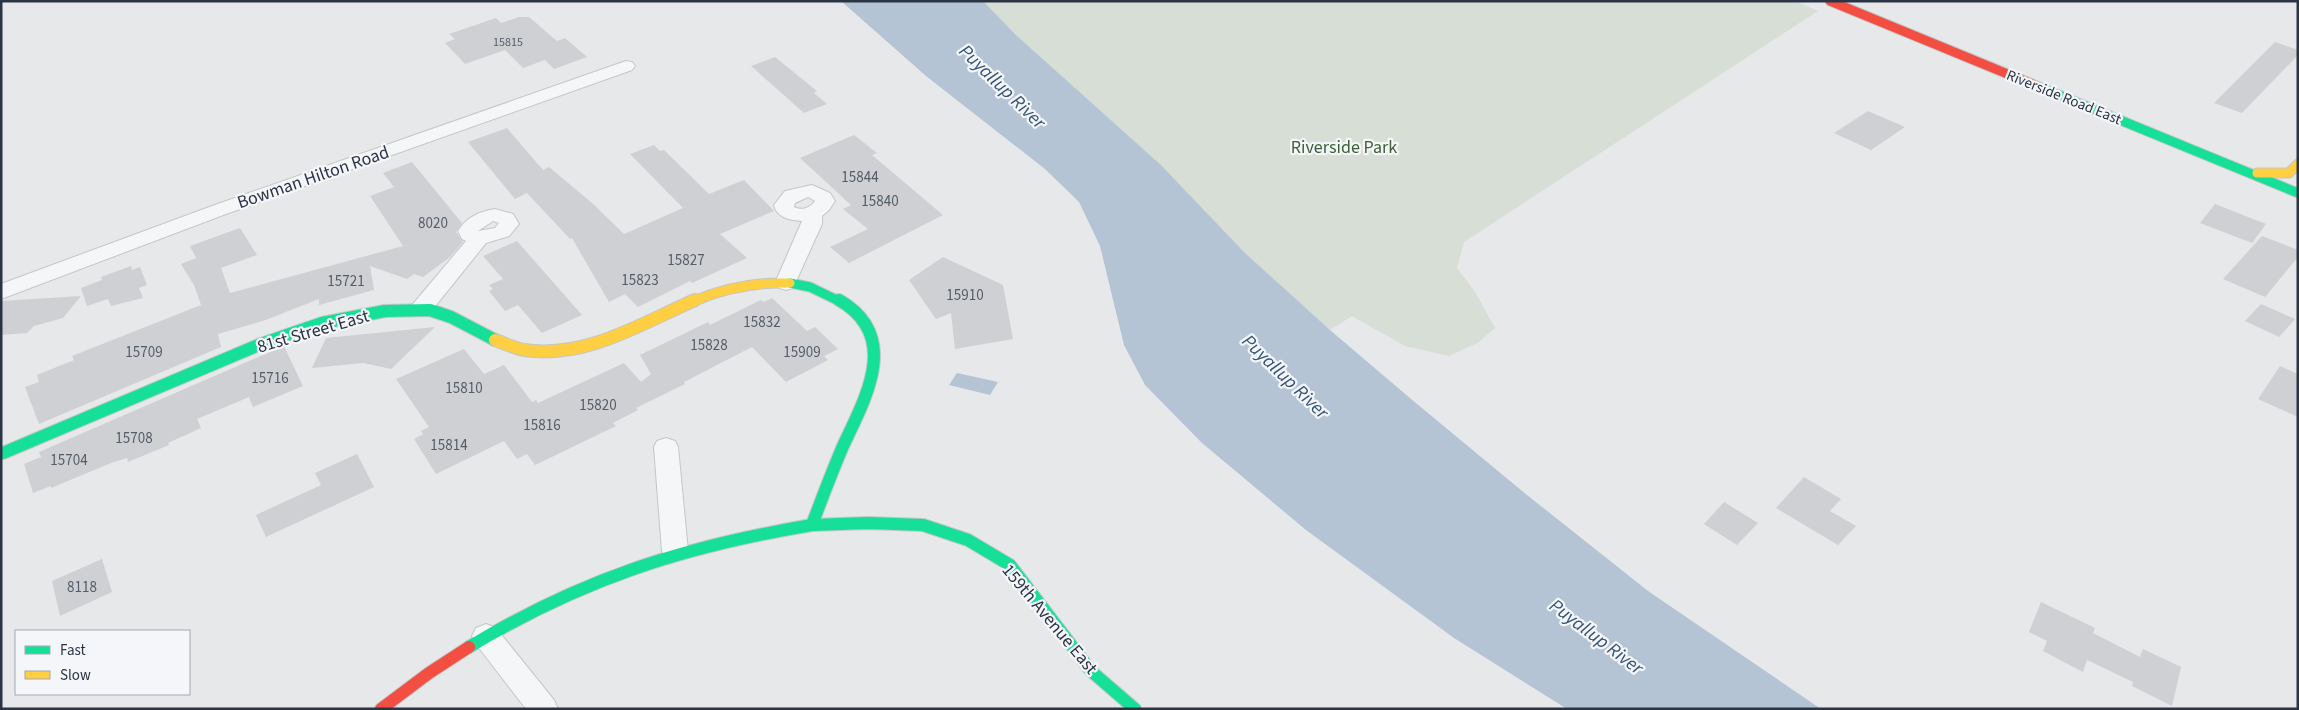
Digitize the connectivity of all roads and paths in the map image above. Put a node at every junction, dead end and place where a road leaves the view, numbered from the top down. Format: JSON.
{"nodes":[{"id":1,"x":1830,"y":1,"type":"edge"},
{"id":2,"x":626,"y":66,"type":"dead end"},
{"id":3,"x":2298,"y":164,"type":"edge"},
{"id":4,"x":2248,"y":173,"type":"junction"},
{"id":5,"x":2298,"y":193,"type":"edge"},
{"id":6,"x":812,"y":213,"type":"dead end"},
{"id":7,"x":479,"y":239,"type":"dead end"},
{"id":8,"x":786,"y":283,"type":"junction"},
{"id":9,"x":1,"y":292,"type":"edge"},
{"id":10,"x":421,"y":309,"type":"junction"},
{"id":11,"x":666,"y":447,"type":"dead end"},
{"id":12,"x":3,"y":453,"type":"dead end"},
{"id":13,"x":812,"y":525,"type":"junction"},
{"id":14,"x":675,"y":551,"type":"junction"},
{"id":15,"x":486,"y":636,"type":"junction"},
{"id":16,"x":381,"y":709,"type":"edge"},
{"id":17,"x":544,"y":709,"type":"edge"},
{"id":18,"x":1135,"y":709,"type":"edge"}],
"edges":[{"from":1,"to":4,"type":"street","name":"Riverside Road East"},
{"from":2,"to":9,"type":"street","name":"Bowman Hilton Road"},
{"from":3,"to":4,"type":"street"},
{"from":4,"to":5,"type":"street","name":"Riverside Road East"},
{"from":6,"to":8,"type":"street"},
{"from":7,"to":10,"type":"street"},
{"from":8,"to":10,"type":"street","name":"81st Street East"},
{"from":8,"to":13,"type":"street"},
{"from":10,"to":12,"type":"street","name":"81st Street East"},
{"from":11,"to":14,"type":"street"},
{"from":13,"to":14,"type":"street","name":"159th Avenue East"},
{"from":13,"to":18,"type":"street","name":"159th Avenue East"},
{"from":14,"to":15,"type":"street","name":"159th Avenue East"},
{"from":15,"to":16,"type":"street","name":"159th Avenue East"},
{"from":15,"to":17,"type":"street"}]}
